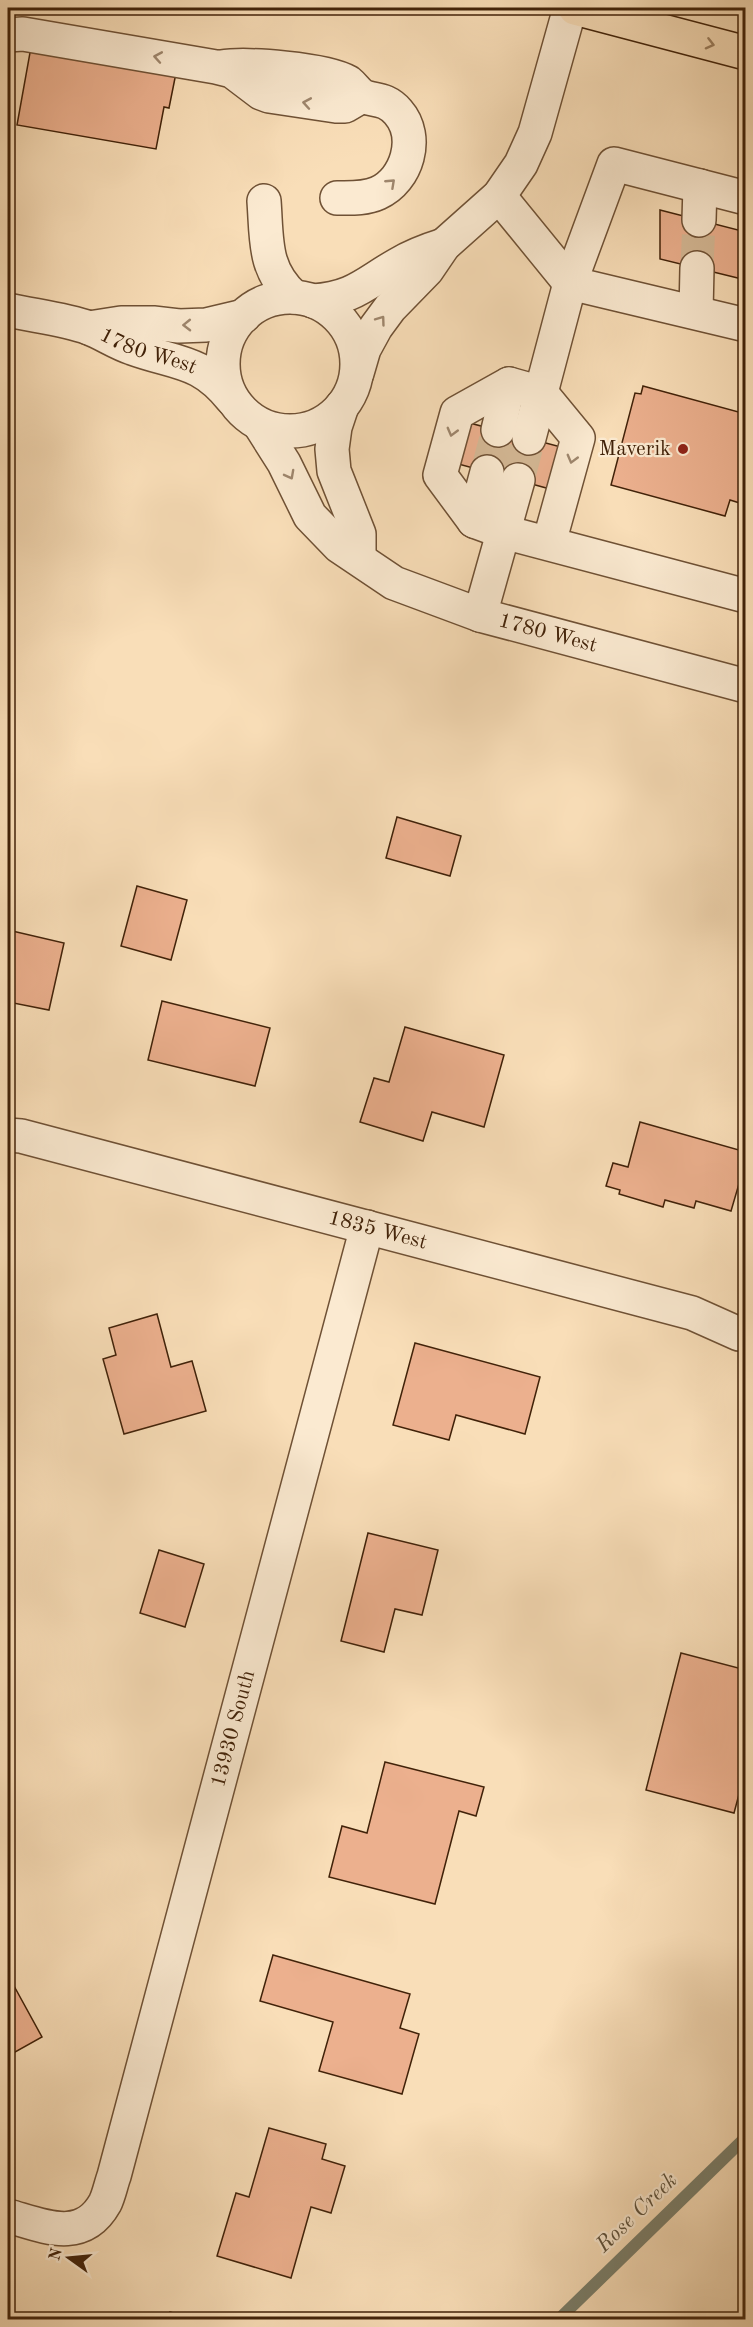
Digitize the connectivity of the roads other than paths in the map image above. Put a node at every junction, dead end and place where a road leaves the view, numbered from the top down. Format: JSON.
{"nodes":[{"id":1,"x":570,"y":8,"type":"edge"},
{"id":2,"x":575,"y":8,"type":"edge"},
{"id":3,"x":8,"y":35,"type":"edge"},
{"id":4,"x":746,"y":53,"type":"edge"},
{"id":5,"x":700,"y":186,"type":"junction"},
{"id":6,"x":499,"y":196,"type":"junction"},
{"id":7,"x":337,"y":198,"type":"dead end"},
{"id":8,"x":746,"y":198,"type":"edge"},
{"id":9,"x":264,"y":201,"type":"dead end"},
{"id":10,"x":699,"y":220,"type":"tunnel mouth"},
{"id":11,"x":444,"y":245,"type":"junction"},
{"id":12,"x":269,"y":256,"type":"junction"},
{"id":13,"x":698,"y":268,"type":"tunnel mouth"},
{"id":14,"x":570,"y":283,"type":"junction"},
{"id":15,"x":304,"y":299,"type":"junction"},
{"id":16,"x":8,"y":310,"type":"edge"},
{"id":17,"x":248,"y":312,"type":"junction"},
{"id":18,"x":696,"y":312,"type":"junction"},
{"id":19,"x":746,"y":325,"type":"edge"},
{"id":20,"x":89,"y":328,"type":"junction"},
{"id":21,"x":357,"y":373,"type":"junction"},
{"id":22,"x":509,"y":384,"type":"junction"},
{"id":23,"x":541,"y":393,"type":"junction"},
{"id":24,"x":233,"y":400,"type":"junction"},
{"id":25,"x":342,"y":406,"type":"junction"},
{"id":26,"x":260,"y":425,"type":"junction"},
{"id":27,"x":498,"y":430,"type":"tunnel mouth"},
{"id":28,"x":529,"y":438,"type":"tunnel mouth"},
{"id":29,"x":487,"y":472,"type":"tunnel mouth"},
{"id":30,"x":518,"y":480,"type":"tunnel mouth"},
{"id":31,"x":489,"y":526,"type":"junction"},
{"id":32,"x":549,"y":543,"type":"junction"},
{"id":33,"x":358,"y":558,"type":"junction"},
{"id":34,"x":746,"y":596,"type":"edge"},
{"id":35,"x":480,"y":615,"type":"junction"},
{"id":36,"x":746,"y":686,"type":"edge"},
{"id":37,"x":8,"y":1135,"type":"edge"},
{"id":38,"x":367,"y":1227,"type":"junction"},
{"id":39,"x":746,"y":1332,"type":"edge"},
{"id":40,"x":8,"y":2216,"type":"edge"}],
"edges":[{"from":1,"to":6,"type":"street"},
{"from":2,"to":4,"type":"main road","one_way":true},
{"from":7,"to":3,"type":"street","one_way":true},
{"from":5,"to":8,"type":"street"},
{"from":5,"to":10,"type":"street"},
{"from":5,"to":14,"type":"street"},
{"from":6,"to":11,"type":"street"},
{"from":6,"to":14,"type":"street"},
{"from":9,"to":12,"type":"street"},
{"from":11,"to":15,"type":"street"},
{"from":21,"to":11,"type":"street","one_way":true},
{"from":12,"to":15,"type":"street"},
{"from":12,"to":17,"type":"street"},
{"from":13,"to":18,"type":"street"},
{"from":14,"to":18,"type":"street"},
{"from":14,"to":23,"type":"street"},
{"from":15,"to":17,"type":"street"},
{"from":15,"to":21,"type":"street"},
{"from":16,"to":20,"type":"street","name":"1780 West"},
{"from":17,"to":20,"type":"street","name":"1780 West","one_way":true},
{"from":17,"to":24,"type":"street"},
{"from":18,"to":19,"type":"street"},
{"from":20,"to":24,"type":"street","name":"1780 West"},
{"from":21,"to":25,"type":"street"},
{"from":22,"to":23,"type":"street"},
{"from":22,"to":27,"type":"street"},
{"from":22,"to":31,"type":"street","one_way":true},
{"from":23,"to":28,"type":"street"},
{"from":23,"to":32,"type":"street","one_way":true},
{"from":24,"to":26,"type":"street"},
{"from":25,"to":26,"type":"street"},
{"from":25,"to":33,"type":"street"},
{"from":26,"to":33,"type":"street","name":"1780 West","one_way":true},
{"from":29,"to":31,"type":"street"},
{"from":30,"to":31,"type":"street"},
{"from":31,"to":32,"type":"street"},
{"from":31,"to":35,"type":"street"},
{"from":32,"to":34,"type":"street"},
{"from":33,"to":35,"type":"street","name":"1780 West"},
{"from":35,"to":36,"type":"street","name":"1780 West"},
{"from":37,"to":38,"type":"street","name":"1835 West"},
{"from":38,"to":39,"type":"street","name":"1835 West"},
{"from":38,"to":40,"type":"street","name":"13930 South"}]}
